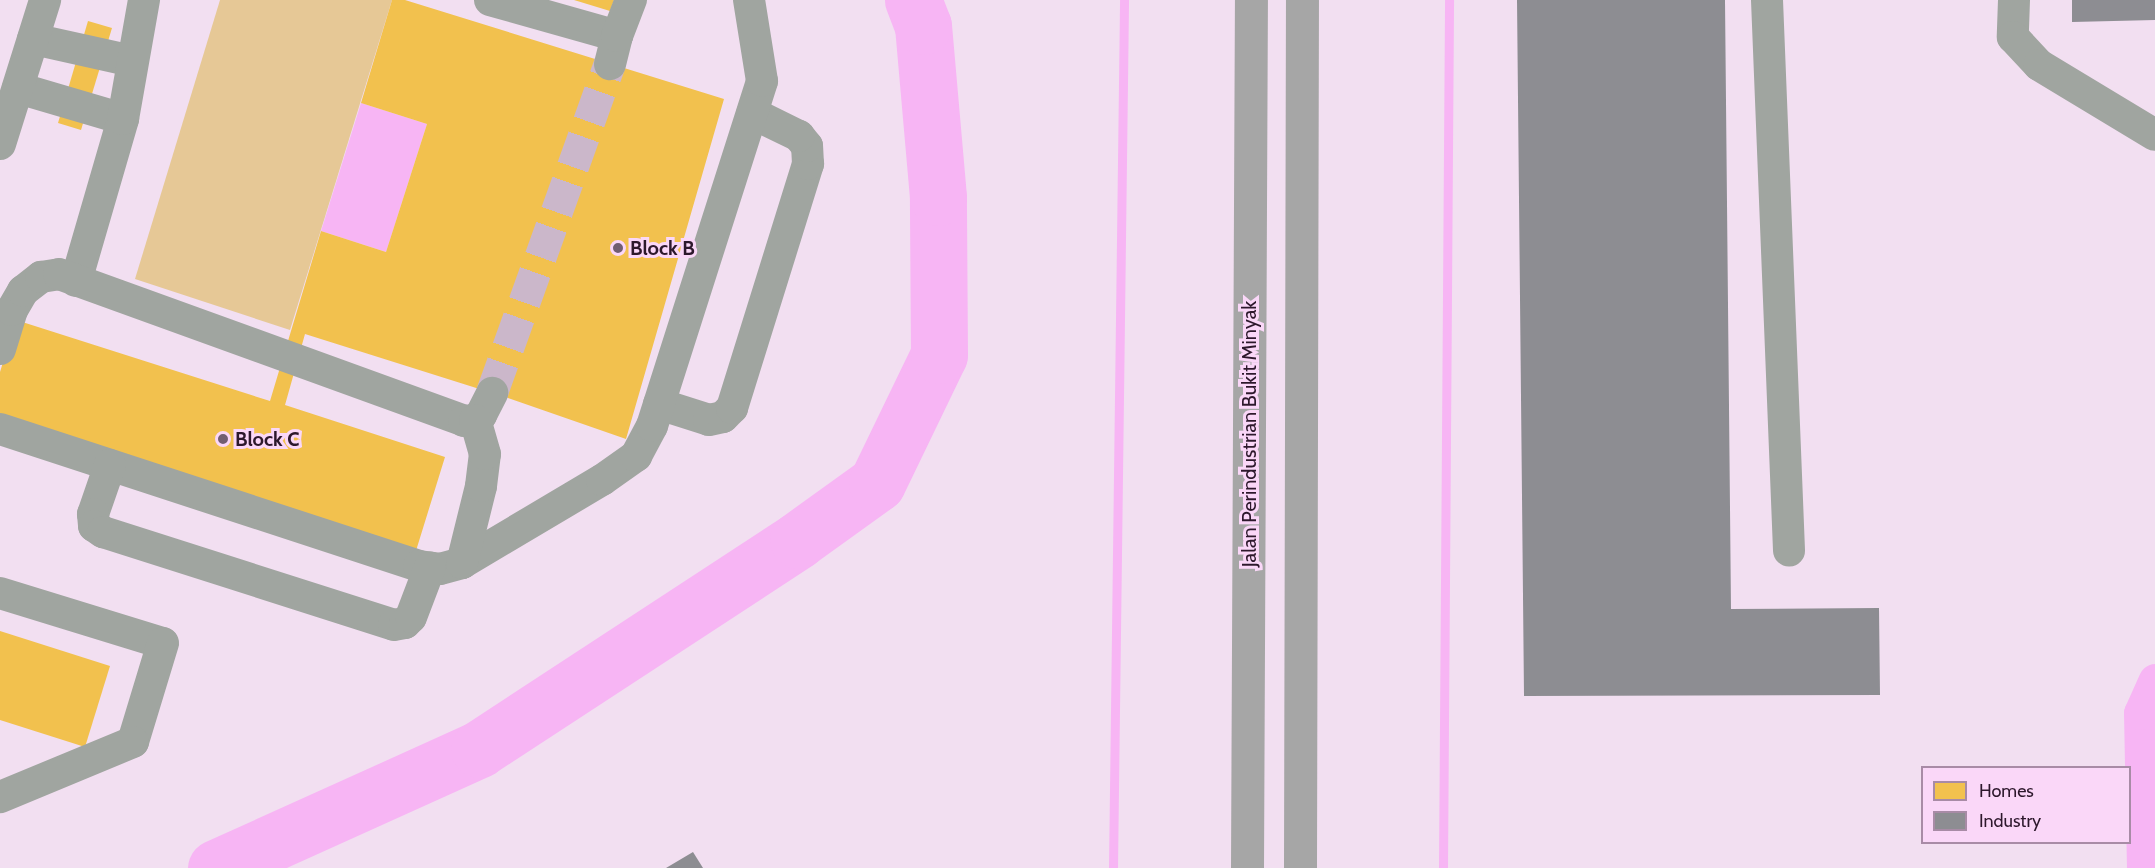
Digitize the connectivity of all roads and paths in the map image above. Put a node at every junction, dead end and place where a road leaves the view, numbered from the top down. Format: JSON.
{"nodes":[{"id":1,"x":45,"y":0,"type":"edge"},
{"id":2,"x":144,"y":0,"type":"edge"},
{"id":3,"x":490,"y":0,"type":"edge"},
{"id":4,"x":631,"y":0,"type":"edge"},
{"id":5,"x":749,"y":0,"type":"edge"},
{"id":6,"x":1251,"y":0,"type":"edge"},
{"id":7,"x":1302,"y":0,"type":"edge"},
{"id":8,"x":1767,"y":0,"type":"edge"},
{"id":9,"x":2014,"y":0,"type":"edge"},
{"id":10,"x":33,"y":39,"type":"junction"},
{"id":11,"x":132,"y":61,"type":"junction"},
{"id":12,"x":18,"y":88,"type":"junction"},
{"id":13,"x":752,"y":112,"type":"junction"},
{"id":14,"x":123,"y":118,"type":"junction"},
{"id":15,"x":2155,"y":135,"type":"edge"},
{"id":16,"x":0,"y":144,"type":"edge"},
{"id":17,"x":76,"y":281,"type":"junction"},
{"id":18,"x":0,"y":349,"type":"edge"},
{"id":19,"x":492,"y":393,"type":"tunnel mouth"},
{"id":20,"x":659,"y":404,"type":"junction"},
{"id":21,"x":475,"y":420,"type":"junction"},
{"id":22,"x":0,"y":429,"type":"edge"},
{"id":23,"x":110,"y":465,"type":"junction"},
{"id":24,"x":1789,"y":551,"type":"dead end"},
{"id":25,"x":462,"y":563,"type":"junction"},
{"id":26,"x":430,"y":567,"type":"junction"},
{"id":27,"x":0,"y":593,"type":"edge"},
{"id":28,"x":0,"y":797,"type":"edge"},
{"id":29,"x":1247,"y":868,"type":"edge"},
{"id":30,"x":1300,"y":868,"type":"edge"}],
"edges":[{"from":1,"to":10,"type":"street"},
{"from":2,"to":11,"type":"street"},
{"from":3,"to":4,"type":"street"},
{"from":5,"to":13,"type":"street"},
{"from":6,"to":29,"type":"main road","name":"Jalan Perindustrian Bukit Minyak"},
{"from":7,"to":30,"type":"main road"},
{"from":8,"to":24,"type":"street"},
{"from":9,"to":15,"type":"street"},
{"from":10,"to":11,"type":"street"},
{"from":10,"to":12,"type":"street"},
{"from":11,"to":14,"type":"street"},
{"from":12,"to":14,"type":"street"},
{"from":12,"to":16,"type":"street"},
{"from":13,"to":20,"type":"street"},
{"from":13,"to":20,"type":"street"},
{"from":14,"to":17,"type":"street"},
{"from":17,"to":18,"type":"street"},
{"from":17,"to":21,"type":"street"},
{"from":19,"to":21,"type":"street"},
{"from":20,"to":25,"type":"street"},
{"from":21,"to":25,"type":"street"},
{"from":22,"to":23,"type":"street"},
{"from":23,"to":26,"type":"street"},
{"from":23,"to":26,"type":"street"},
{"from":25,"to":26,"type":"street"},
{"from":27,"to":28,"type":"street"}]}
